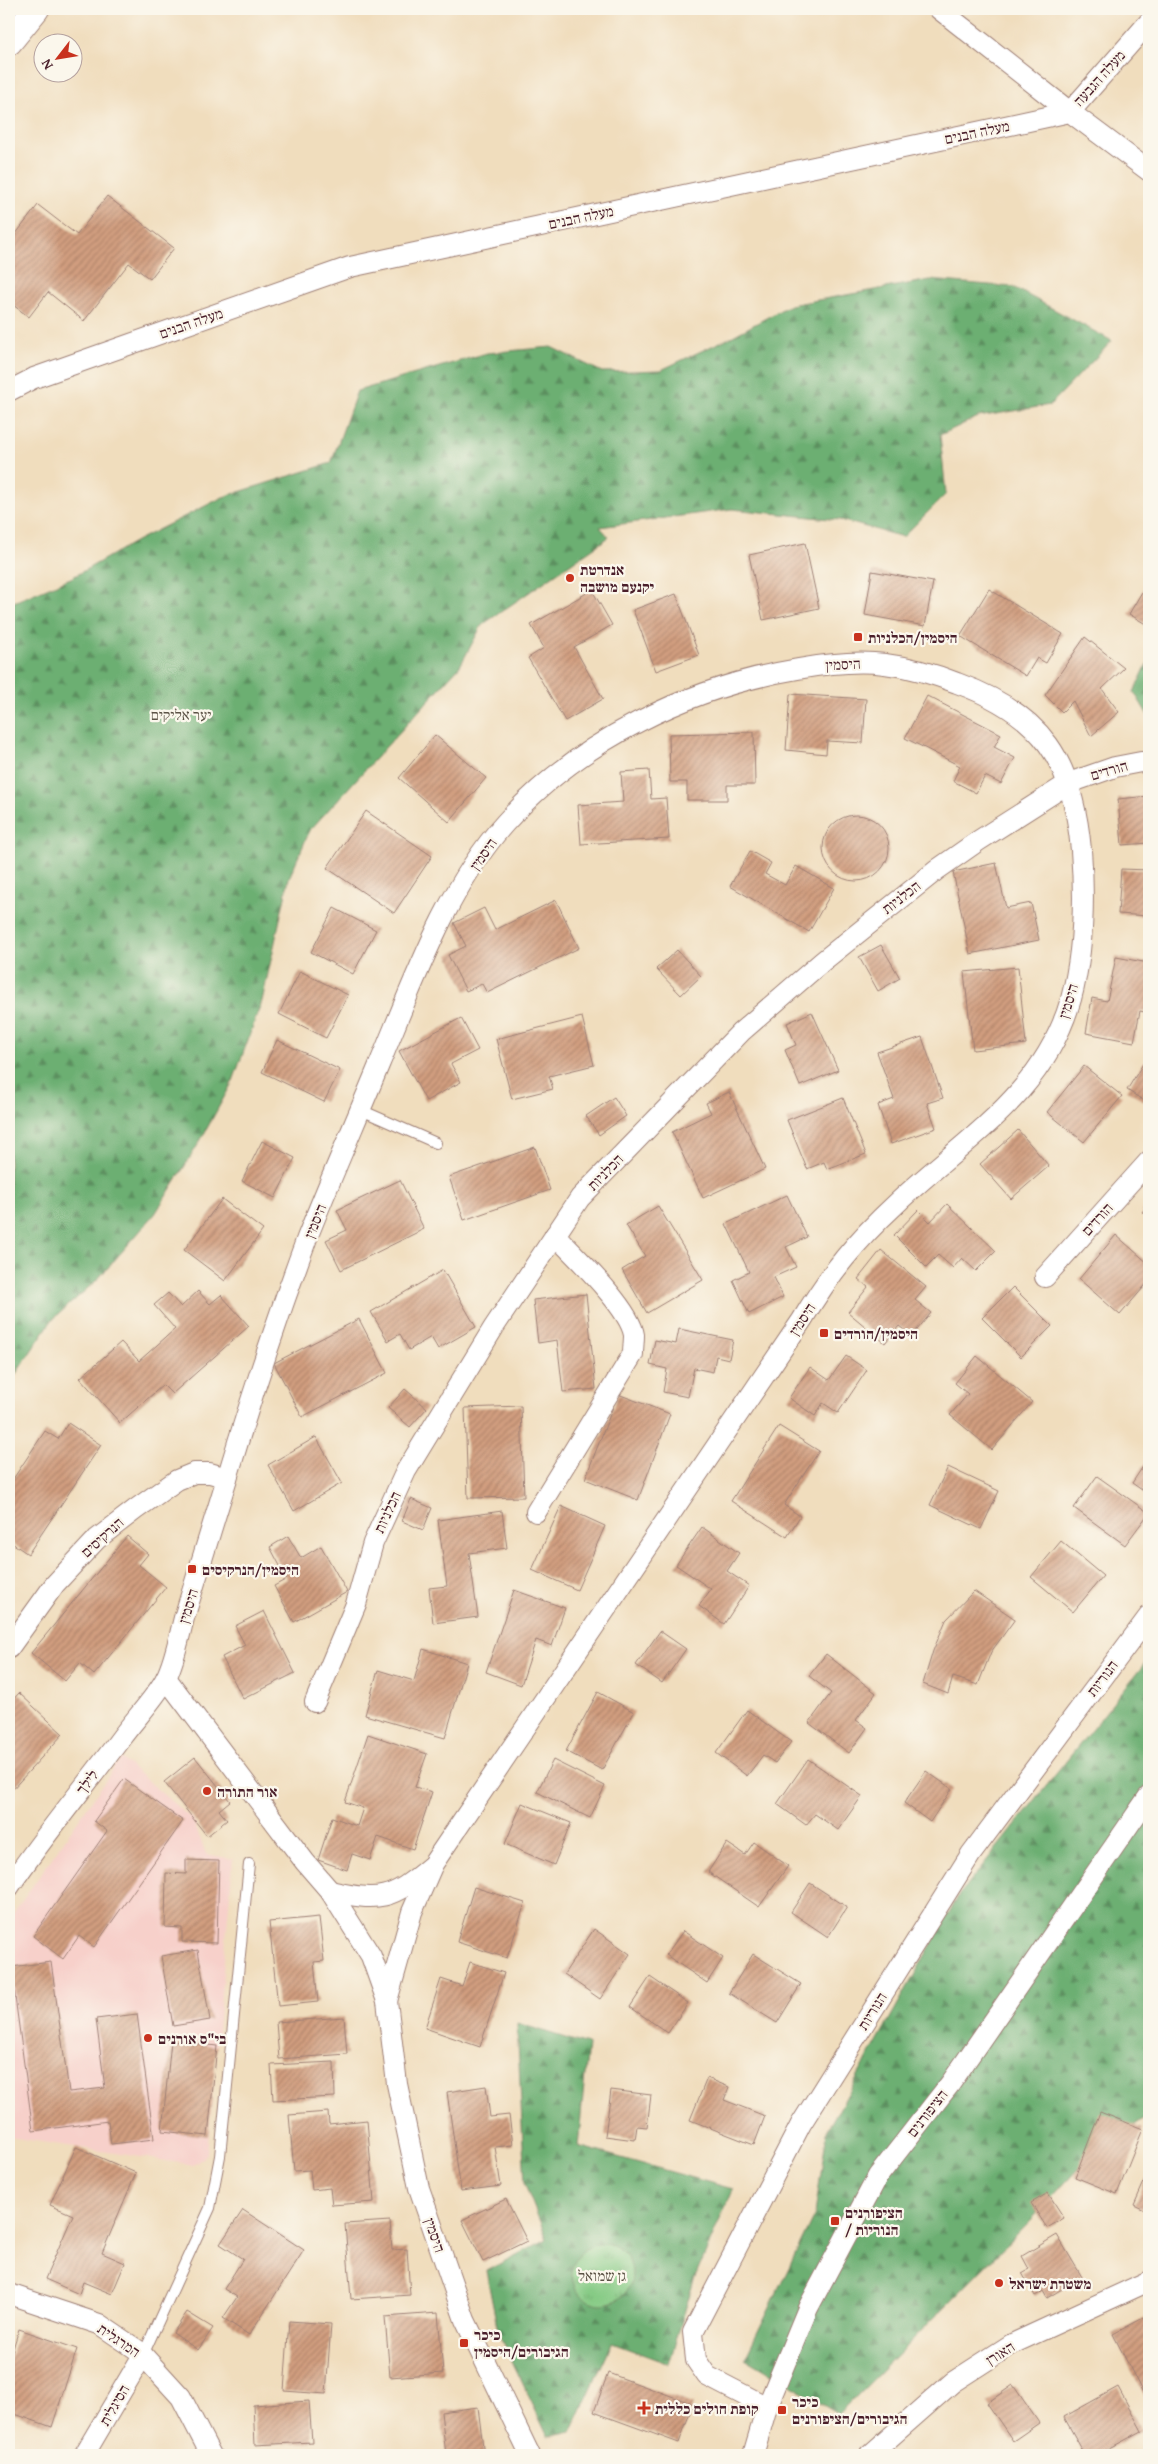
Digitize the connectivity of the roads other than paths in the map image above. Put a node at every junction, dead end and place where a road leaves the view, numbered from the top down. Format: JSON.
{"nodes":[{"id":1,"x":36,"y":9,"type":"edge"},
{"id":2,"x":938,"y":9,"type":"edge"},
{"id":3,"x":1149,"y":22,"type":"edge"},
{"id":4,"x":9,"y":42,"type":"edge"},
{"id":5,"x":1070,"y":112,"type":"junction"},
{"id":6,"x":1149,"y":171,"type":"edge"},
{"id":7,"x":9,"y":391,"type":"edge"},
{"id":8,"x":1149,"y":763,"type":"edge"},
{"id":9,"x":1069,"y":783,"type":"junction"},
{"id":10,"x":361,"y":1110,"type":"junction"},
{"id":11,"x":436,"y":1143,"type":"dead end"},
{"id":12,"x":1149,"y":1161,"type":"edge"},
{"id":13,"x":555,"y":1235,"type":"junction"},
{"id":14,"x":1045,"y":1277,"type":"dead end"},
{"id":15,"x":227,"y":1478,"type":"junction"},
{"id":16,"x":536,"y":1512,"type":"dead end"},
{"id":17,"x":1149,"y":1616,"type":"edge"},
{"id":18,"x":9,"y":1648,"type":"edge"},
{"id":19,"x":166,"y":1678,"type":"junction"},
{"id":20,"x":316,"y":1702,"type":"dead end"},
{"id":21,"x":1149,"y":1796,"type":"edge"},
{"id":22,"x":249,"y":1864,"type":"dead end"},
{"id":23,"x":433,"y":1864,"type":"junction"},
{"id":24,"x":9,"y":1887,"type":"edge"},
{"id":25,"x":330,"y":1891,"type":"junction"},
{"id":26,"x":387,"y":2001,"type":"junction"},
{"id":27,"x":1149,"y":2281,"type":"edge"},
{"id":28,"x":9,"y":2294,"type":"edge"},
{"id":29,"x":143,"y":2355,"type":"junction"},
{"id":30,"x":767,"y":2407,"type":"junction"},
{"id":31,"x":84,"y":2455,"type":"edge"},
{"id":32,"x":211,"y":2455,"type":"edge"},
{"id":33,"x":530,"y":2455,"type":"edge"},
{"id":34,"x":753,"y":2455,"type":"edge"},
{"id":35,"x":870,"y":2455,"type":"edge"}],
"edges":[{"from":1,"to":4,"type":"street"},
{"from":2,"to":5,"type":"street"},
{"from":3,"to":5,"type":"street","name":"מעלה הגבעה"},
{"from":5,"to":6,"type":"street"},
{"from":5,"to":7,"type":"street","name":"מעלה הבנים"},
{"from":8,"to":9,"type":"street","name":"הורדים"},
{"from":9,"to":10,"type":"street","name":"היסמין"},
{"from":9,"to":13,"type":"street","name":"הכלניות"},
{"from":9,"to":23,"type":"street","name":"היסמין"},
{"from":10,"to":11,"type":"lane"},
{"from":10,"to":15,"type":"street","name":"היסמין"},
{"from":12,"to":14,"type":"street","name":"הורדים"},
{"from":13,"to":16,"type":"street"},
{"from":13,"to":20,"type":"street","name":"הכלניות"},
{"from":15,"to":18,"type":"street","name":"הנרקיסים"},
{"from":15,"to":19,"type":"street","name":"היסמין"},
{"from":17,"to":30,"type":"street","name":"הנוריות"},
{"from":19,"to":24,"type":"street","name":"לילך"},
{"from":19,"to":25,"type":"street","name":"היסמין"},
{"from":21,"to":30,"type":"street","name":"הציפורנים"},
{"from":22,"to":29,"type":"lane"},
{"from":23,"to":25,"type":"street","name":"היסמין"},
{"from":23,"to":26,"type":"street","name":"היסמין"},
{"from":25,"to":26,"type":"street","name":"היסמין"},
{"from":26,"to":33,"type":"street","name":"היסמין"},
{"from":27,"to":35,"type":"street","name":"האורן"},
{"from":28,"to":29,"type":"street","name":"המרגלית"},
{"from":29,"to":31,"type":"street","name":"הסיגלית"},
{"from":29,"to":32,"type":"street","name":"המרגלית"},
{"from":30,"to":34,"type":"street","name":"הציפורנים"}]}
